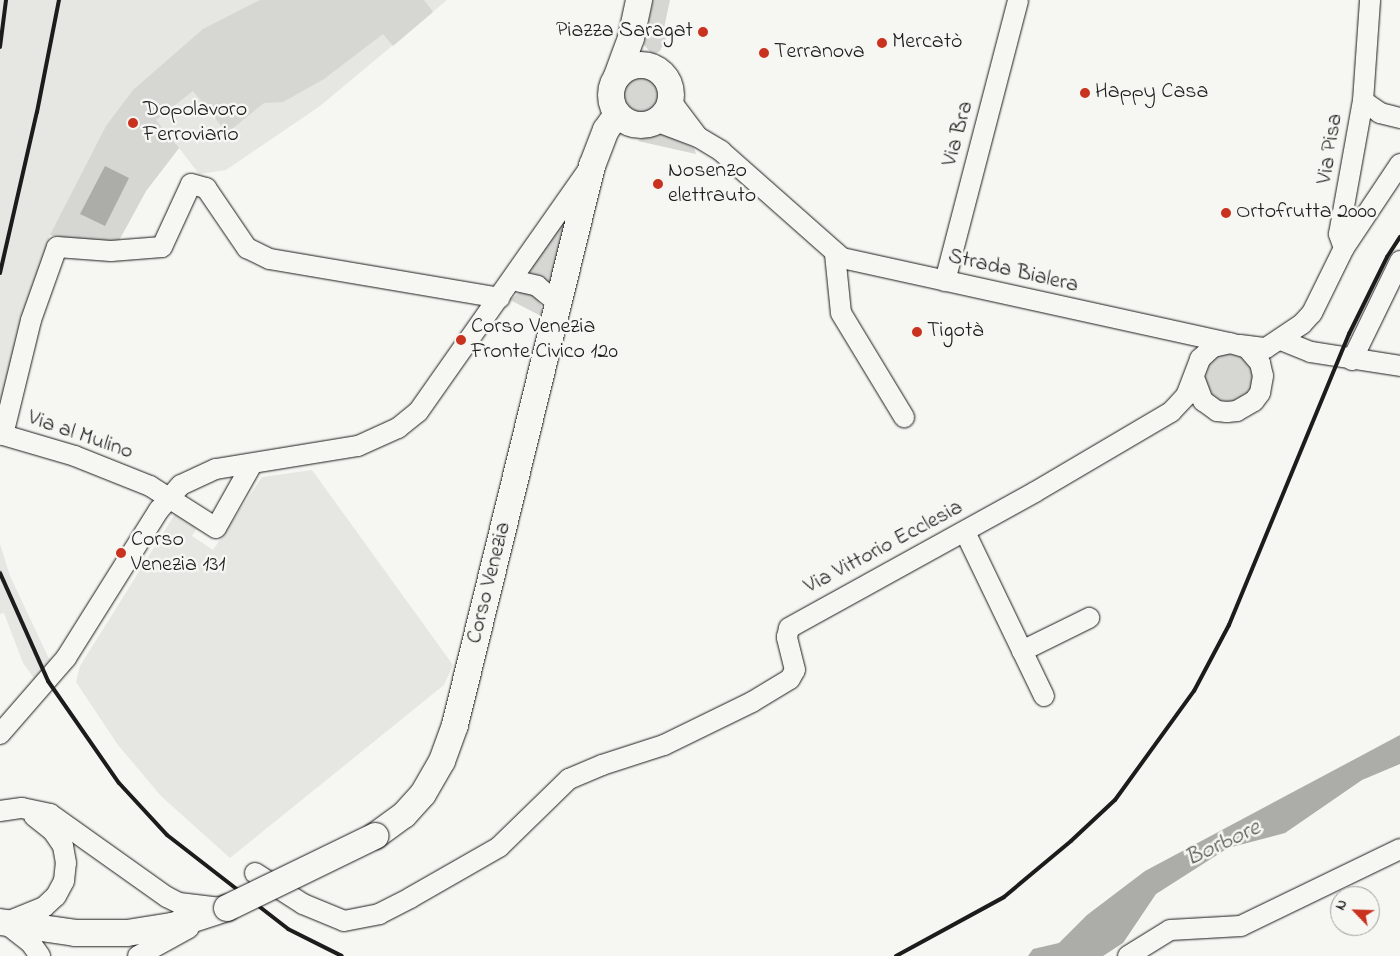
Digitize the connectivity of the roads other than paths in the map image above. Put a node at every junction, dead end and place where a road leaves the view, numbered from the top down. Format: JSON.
{"nodes":[{"id":1,"x":638,"y":0,"type":"edge"},
{"id":2,"x":1018,"y":0,"type":"edge"},
{"id":3,"x":1370,"y":0,"type":"edge"},
{"id":4,"x":631,"y":38,"type":"junction"},
{"id":5,"x":643,"y":64,"type":"junction"},
{"id":6,"x":617,"y":76,"type":"junction"},
{"id":7,"x":670,"y":100,"type":"junction"},
{"id":8,"x":1363,"y":101,"type":"junction"},
{"id":9,"x":617,"y":114,"type":"junction"},
{"id":10,"x":1400,"y":118,"type":"edge"},
{"id":11,"x":654,"y":121,"type":"junction"},
{"id":12,"x":698,"y":137,"type":"junction"},
{"id":13,"x":1400,"y":164,"type":"edge"},
{"id":14,"x":592,"y":166,"type":"junction"},
{"id":15,"x":1344,"y":248,"type":"junction"},
{"id":16,"x":835,"y":254,"type":"junction"},
{"id":17,"x":1400,"y":260,"type":"edge"},
{"id":18,"x":512,"y":280,"type":"junction"},
{"id":19,"x":945,"y":281,"type":"junction"},
{"id":20,"x":500,"y":298,"type":"junction"},
{"id":21,"x":559,"y":304,"type":"junction"},
{"id":22,"x":1180,"y":335,"type":"junction"},
{"id":23,"x":1280,"y":341,"type":"junction"},
{"id":24,"x":1235,"y":344,"type":"junction"},
{"id":25,"x":1352,"y":360,"type":"junction"},
{"id":26,"x":1400,"y":366,"type":"edge"},
{"id":27,"x":1195,"y":372,"type":"junction"},
{"id":28,"x":1263,"y":383,"type":"junction"},
{"id":29,"x":1217,"y":410,"type":"junction"},
{"id":30,"x":1171,"y":412,"type":"junction"},
{"id":31,"x":904,"y":417,"type":"dead end"},
{"id":32,"x":252,"y":464,"type":"junction"},
{"id":33,"x":168,"y":498,"type":"junction"},
{"id":34,"x":965,"y":532,"type":"junction"},
{"id":35,"x":1089,"y":618,"type":"dead end"},
{"id":36,"x":1022,"y":650,"type":"junction"},
{"id":37,"x":1044,"y":696,"type":"dead end"},
{"id":38,"x":0,"y":734,"type":"edge"},
{"id":39,"x":22,"y":808,"type":"junction"},
{"id":40,"x":0,"y":811,"type":"edge"},
{"id":41,"x":1400,"y":849,"type":"edge"},
{"id":42,"x":256,"y":873,"type":"dead end"},
{"id":43,"x":227,"y":908,"type":"junction"},
{"id":44,"x":2,"y":922,"type":"edge"},
{"id":45,"x":40,"y":956,"type":"edge"},
{"id":46,"x":138,"y":956,"type":"edge"},
{"id":47,"x":1128,"y":956,"type":"edge"}],
"edges":[{"from":1,"to":4,"type":"main road"},
{"from":2,"to":19,"type":"street","name":"Via Bra"},
{"from":3,"to":8,"type":"street","name":"Via Pisa"},
{"from":4,"to":5,"type":"main road"},
{"from":4,"to":6,"type":"main road"},
{"from":5,"to":6,"type":"main road"},
{"from":5,"to":7,"type":"main road"},
{"from":6,"to":9,"type":"main road"},
{"from":7,"to":11,"type":"main road"},
{"from":7,"to":12,"type":"street","name":"Strada Bialera"},
{"from":8,"to":10,"type":"street"},
{"from":8,"to":15,"type":"street","name":"Via Pisa"},
{"from":9,"to":11,"type":"main road"},
{"from":9,"to":14,"type":"main road","name":"Corso Venezia"},
{"from":11,"to":12,"type":"street","name":"Strada Bialera"},
{"from":12,"to":16,"type":"street","name":"Strada Bialera"},
{"from":13,"to":15,"type":"street"},
{"from":14,"to":18,"type":"street","name":"Corso Venezia"},
{"from":14,"to":21,"type":"main road","name":"Corso Venezia"},
{"from":15,"to":23,"type":"street"},
{"from":16,"to":19,"type":"street","name":"Strada Bialera"},
{"from":16,"to":31,"type":"street"},
{"from":17,"to":25,"type":"street"},
{"from":18,"to":20,"type":"street","name":"Corso Venezia"},
{"from":18,"to":21,"type":"street"},
{"from":19,"to":22,"type":"street","name":"Strada Bialera"},
{"from":20,"to":32,"type":"street","name":"Corso Venezia"},
{"from":20,"to":33,"type":"street","name":"Via al Mulino"},
{"from":21,"to":43,"type":"main road","name":"Corso Venezia","bridge":true},
{"from":22,"to":24,"type":"street","name":"Strada Bialera"},
{"from":22,"to":27,"type":"street"},
{"from":23,"to":24,"type":"street"},
{"from":23,"to":25,"type":"street"},
{"from":23,"to":28,"type":"street"},
{"from":24,"to":27,"type":"street"},
{"from":24,"to":28,"type":"street"},
{"from":25,"to":26,"type":"street"},
{"from":27,"to":29,"type":"street"},
{"from":27,"to":30,"type":"street","name":"Via Vittorio Ecclesia"},
{"from":28,"to":29,"type":"street"},
{"from":29,"to":30,"type":"street","name":"Via Vittorio Ecclesia"},
{"from":30,"to":34,"type":"street","name":"Via Vittorio Ecclesia"},
{"from":32,"to":33,"type":"street","name":"Corso Venezia"},
{"from":32,"to":33,"type":"street","name":"Via al Mulino"},
{"from":33,"to":38,"type":"street","name":"Corso Venezia"},
{"from":34,"to":36,"type":"street"},
{"from":34,"to":42,"type":"street","name":"Via Vittorio Ecclesia"},
{"from":35,"to":36,"type":"street"},
{"from":36,"to":37,"type":"street"},
{"from":39,"to":40,"type":"street"},
{"from":39,"to":43,"type":"street"},
{"from":39,"to":44,"type":"street"},
{"from":41,"to":47,"type":"street"},
{"from":43,"to":44,"type":"main road","name":"Corso Venezia"},
{"from":43,"to":46,"type":"street"},
{"from":44,"to":45,"type":"street"}]}
